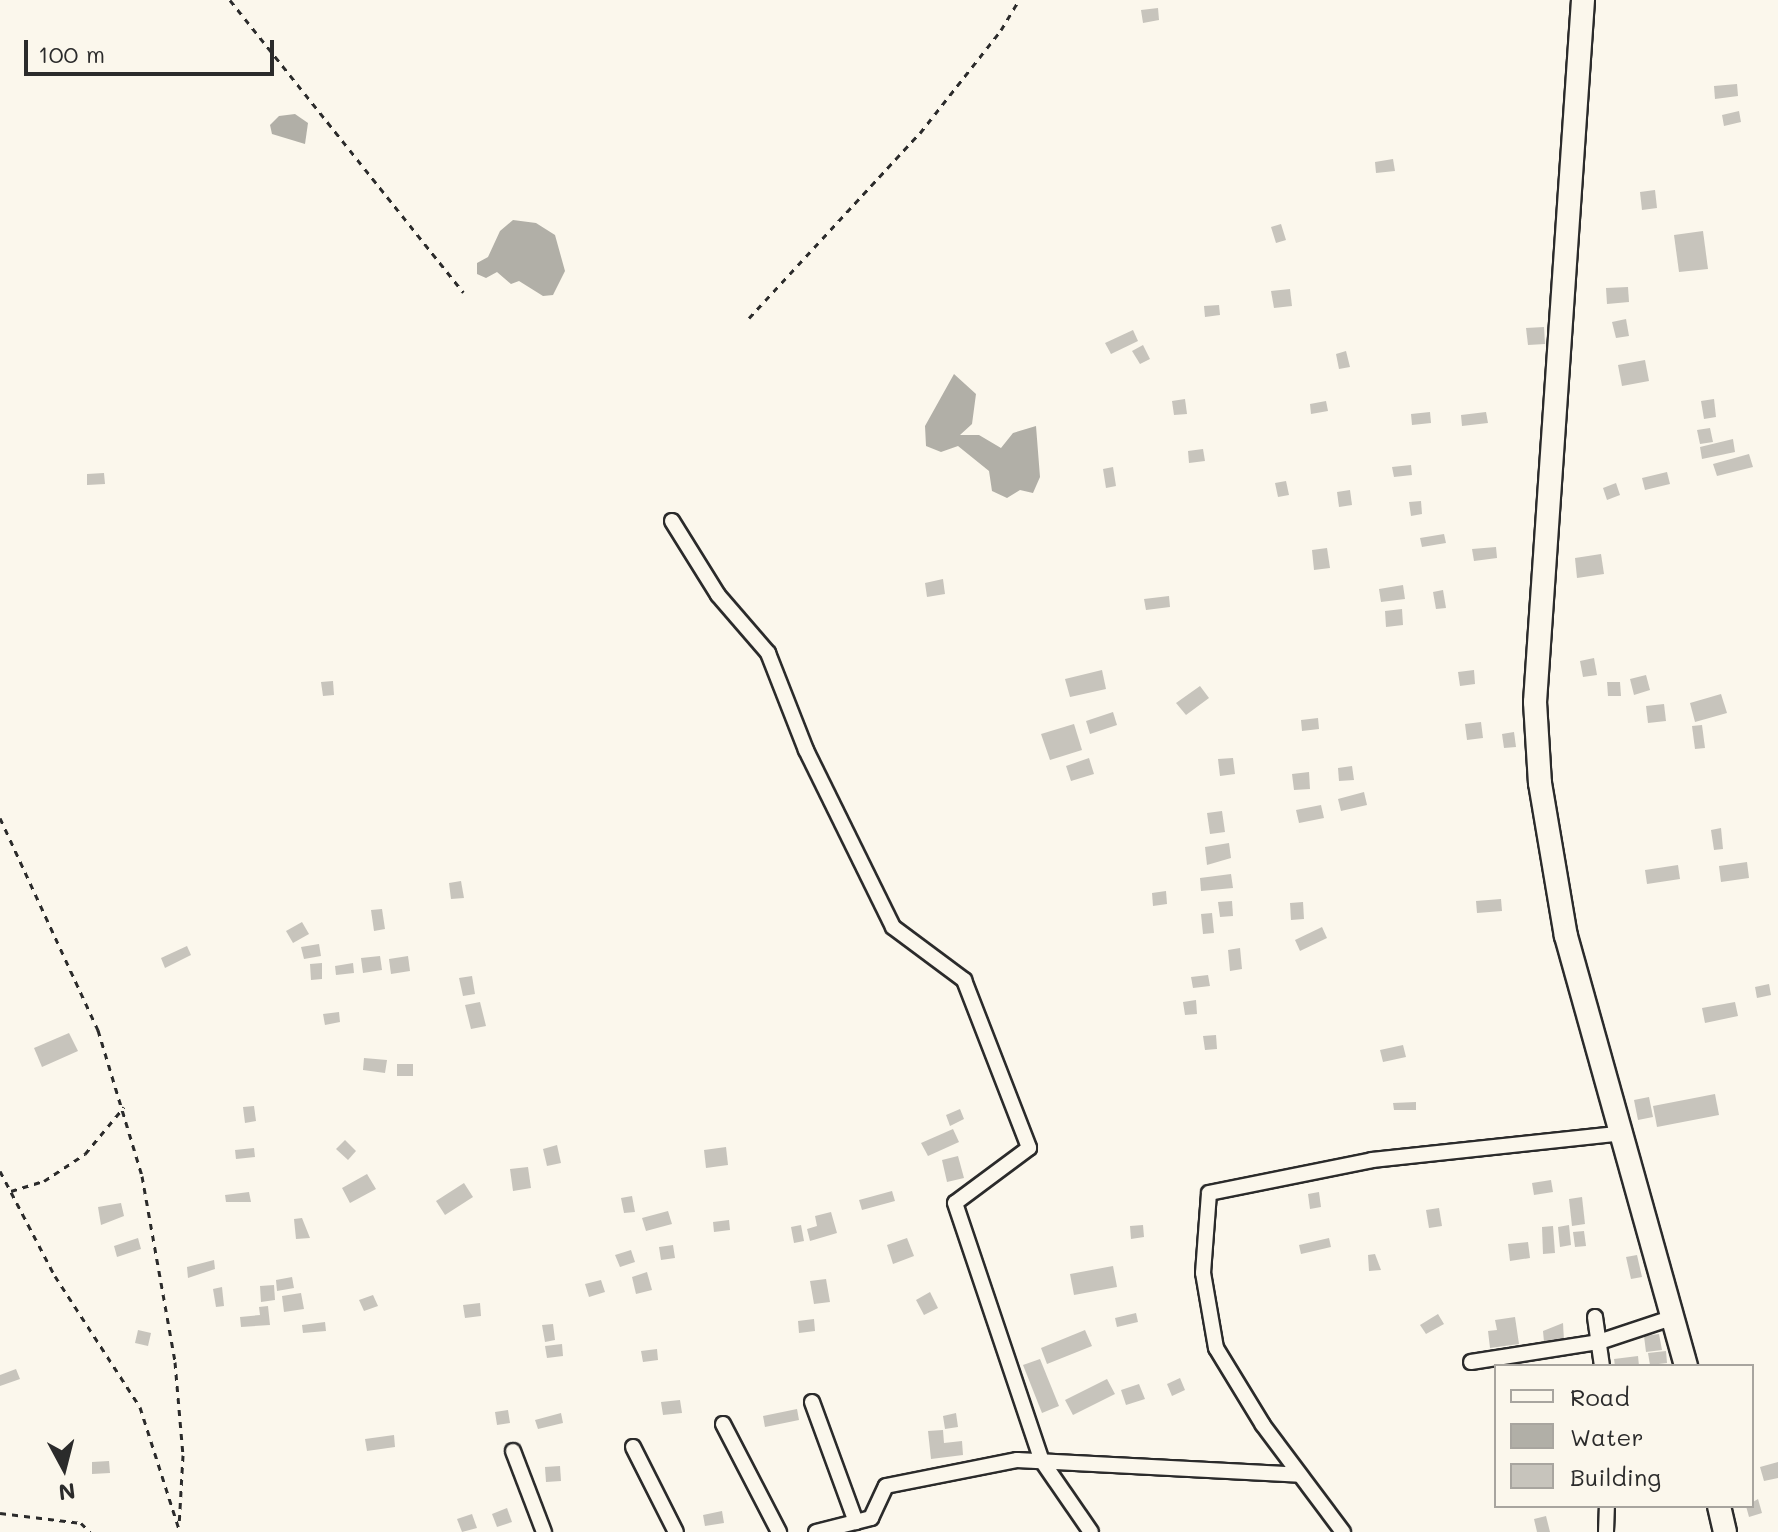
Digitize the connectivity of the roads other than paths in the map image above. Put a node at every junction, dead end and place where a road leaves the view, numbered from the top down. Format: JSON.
{"nodes":[{"id":1,"x":1583,"y":0,"type":"edge"},
{"id":2,"x":672,"y":521,"type":"dead end"},
{"id":3,"x":1617,"y":1134,"type":"junction"},
{"id":4,"x":1595,"y":1317,"type":"dead end"},
{"id":5,"x":1671,"y":1318,"type":"junction"},
{"id":6,"x":1599,"y":1342,"type":"junction"},
{"id":7,"x":1471,"y":1362,"type":"dead end"},
{"id":8,"x":1602,"y":1364,"type":"edge"},
{"id":9,"x":1685,"y":1364,"type":"edge"},
{"id":10,"x":812,"y":1402,"type":"dead end"},
{"id":11,"x":723,"y":1424,"type":"dead end"},
{"id":12,"x":633,"y":1447,"type":"dead end"},
{"id":13,"x":513,"y":1451,"type":"dead end"},
{"id":14,"x":1042,"y":1461,"type":"junction"},
{"id":15,"x":1300,"y":1475,"type":"junction"},
{"id":16,"x":1607,"y":1508,"type":"edge"},
{"id":17,"x":1719,"y":1508,"type":"edge"},
{"id":18,"x":856,"y":1522,"type":"junction"},
{"id":19,"x":544,"y":1532,"type":"edge"},
{"id":20,"x":676,"y":1532,"type":"edge"},
{"id":21,"x":779,"y":1532,"type":"edge"},
{"id":22,"x":816,"y":1532,"type":"edge"},
{"id":23,"x":1091,"y":1532,"type":"edge"},
{"id":24,"x":1343,"y":1532,"type":"edge"},
{"id":25,"x":1606,"y":1532,"type":"edge"},
{"id":26,"x":1725,"y":1532,"type":"edge"}],
"edges":[{"from":1,"to":3,"type":"main road"},
{"from":2,"to":14,"type":"street"},
{"from":3,"to":5,"type":"main road"},
{"from":3,"to":15,"type":"street"},
{"from":4,"to":6,"type":"street"},
{"from":5,"to":6,"type":"street"},
{"from":5,"to":9,"type":"main road"},
{"from":6,"to":7,"type":"street"},
{"from":6,"to":8,"type":"street"},
{"from":10,"to":18,"type":"street"},
{"from":11,"to":21,"type":"street"},
{"from":12,"to":20,"type":"street"},
{"from":13,"to":19,"type":"street"},
{"from":14,"to":15,"type":"street"},
{"from":14,"to":18,"type":"street"},
{"from":14,"to":23,"type":"street"},
{"from":15,"to":24,"type":"street"},
{"from":16,"to":25,"type":"street"},
{"from":17,"to":26,"type":"main road"},
{"from":18,"to":22,"type":"street"}]}
